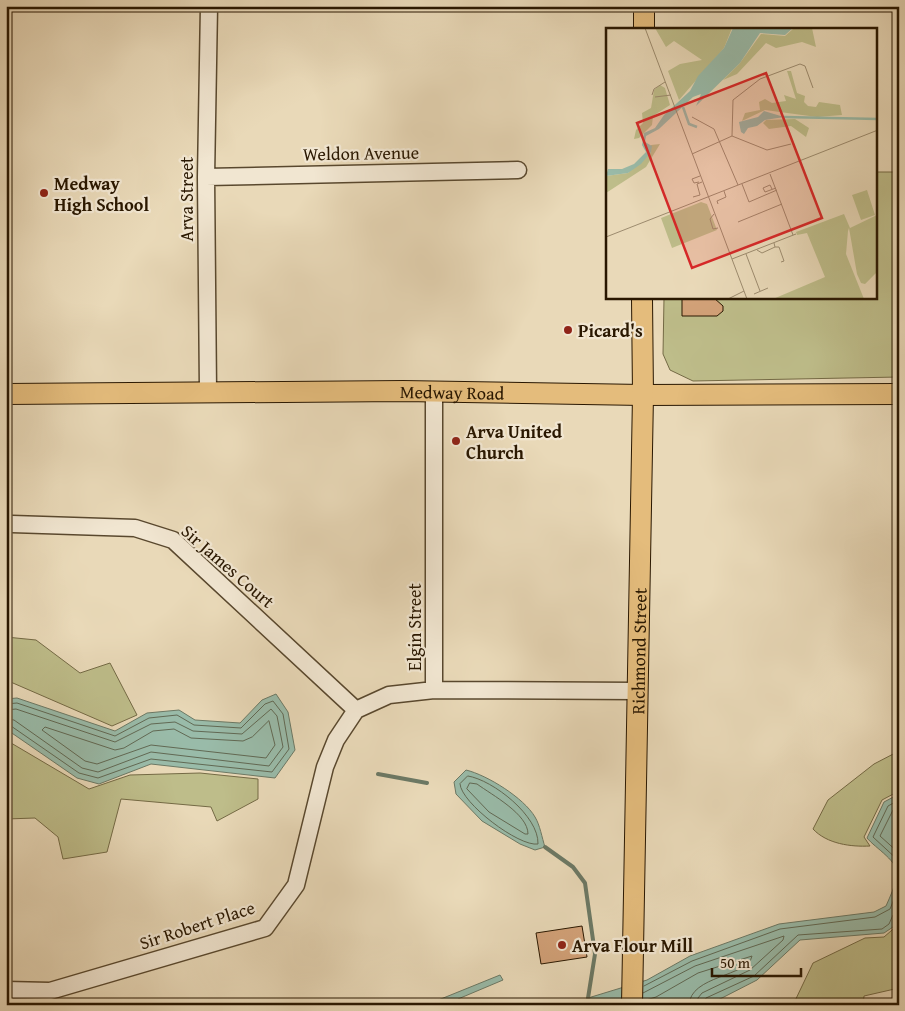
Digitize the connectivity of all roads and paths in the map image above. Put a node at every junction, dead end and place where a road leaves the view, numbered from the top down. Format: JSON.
{"nodes":[{"id":1,"x":209,"y":6,"type":"edge"},
{"id":2,"x":644,"y":6,"type":"edge"},
{"id":3,"x":644,"y":28,"type":"edge"},
{"id":4,"x":518,"y":170,"type":"dead end"},
{"id":5,"x":206,"y":177,"type":"junction"},
{"id":6,"x":642,"y":299,"type":"edge"},
{"id":7,"x":208,"y":391,"type":"junction"},
{"id":8,"x":434,"y":391,"type":"junction"},
{"id":9,"x":6,"y":394,"type":"edge"},
{"id":10,"x":899,"y":394,"type":"edge"},
{"id":11,"x":643,"y":396,"type":"junction"},
{"id":12,"x":12,"y":524,"type":"dead end"},
{"id":13,"x":434,"y":690,"type":"junction"},
{"id":14,"x":637,"y":690,"type":"junction"},
{"id":15,"x":356,"y":710,"type":"junction"},
{"id":16,"x":6,"y":990,"type":"edge"},
{"id":17,"x":632,"y":1005,"type":"edge"}],
"edges":[{"from":1,"to":5,"type":"street","name":"Arva Street"},
{"from":2,"to":3,"type":"main road"},
{"from":4,"to":5,"type":"street","name":"Weldon Avenue"},
{"from":5,"to":7,"type":"street","name":"Arva Street"},
{"from":6,"to":11,"type":"main road","name":"Richmond Street"},
{"from":7,"to":8,"type":"main road","name":"Medway Road"},
{"from":7,"to":9,"type":"main road","name":"Medway Road"},
{"from":8,"to":11,"type":"main road","name":"Medway Road"},
{"from":8,"to":13,"type":"street","name":"Elgin Street"},
{"from":10,"to":11,"type":"main road","name":"Medway Road"},
{"from":11,"to":14,"type":"main road","name":"Richmond Street"},
{"from":12,"to":15,"type":"street","name":"Sir James Court"},
{"from":13,"to":14,"type":"street","name":"Elgin Street"},
{"from":13,"to":15,"type":"street"},
{"from":14,"to":17,"type":"main road","name":"Richmond Street"},
{"from":15,"to":16,"type":"street","name":"Sir Robert Place"}]}
